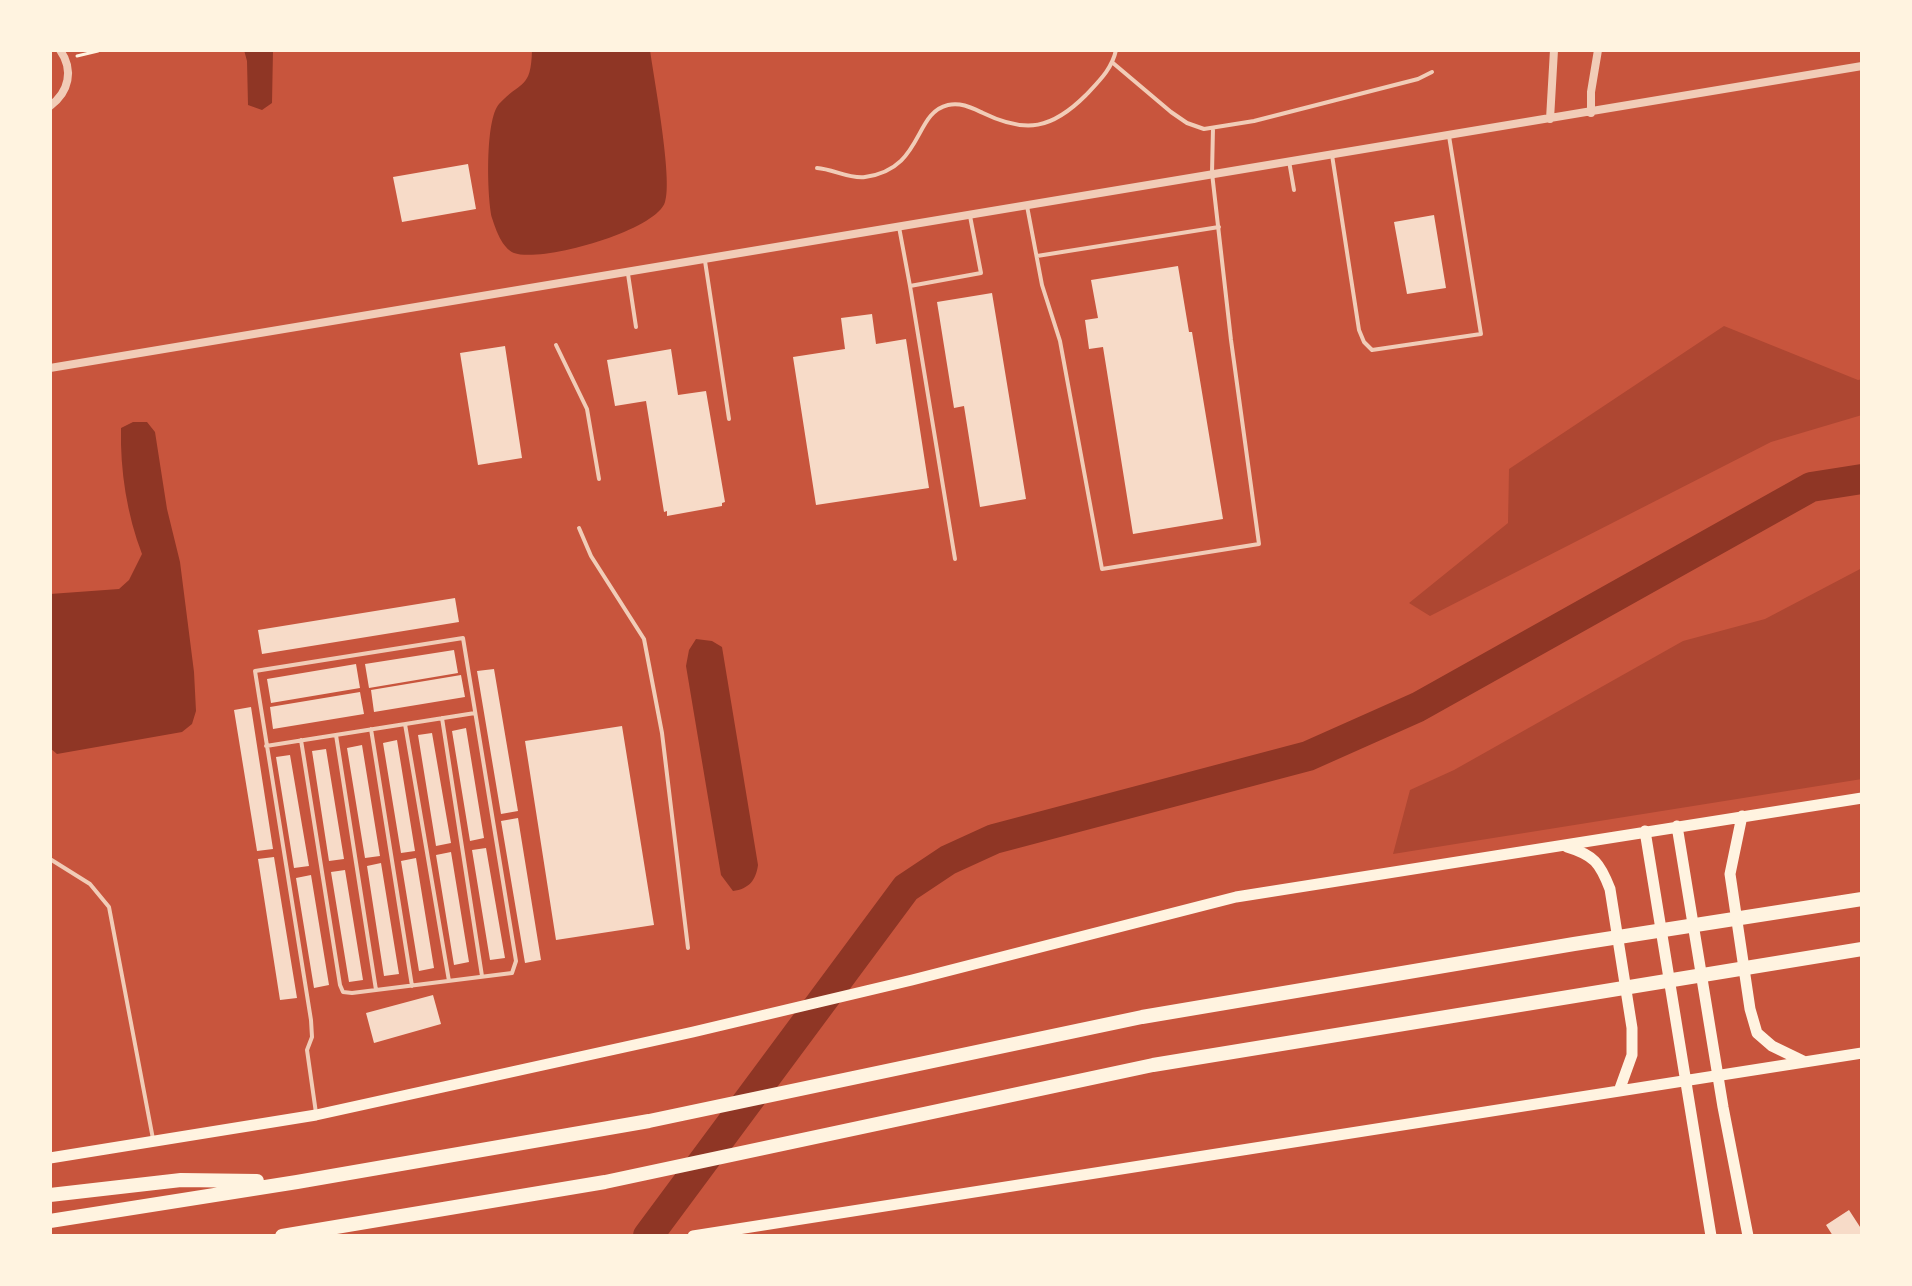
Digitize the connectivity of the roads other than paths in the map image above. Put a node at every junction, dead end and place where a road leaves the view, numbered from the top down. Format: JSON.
{"nodes":[{"id":1,"x":60,"y":50,"type":"edge"},
{"id":2,"x":1116,"y":50,"type":"edge"},
{"id":3,"x":1554,"y":50,"type":"edge"},
{"id":4,"x":1598,"y":50,"type":"edge"},
{"id":5,"x":1113,"y":63,"type":"junction"},
{"id":6,"x":1862,"y":66,"type":"edge"},
{"id":7,"x":1432,"y":72,"type":"dead end"},
{"id":8,"x":50,"y":106,"type":"edge"},
{"id":9,"x":1591,"y":113,"type":"junction"},
{"id":10,"x":1550,"y":119,"type":"junction"},
{"id":11,"x":1213,"y":128,"type":"junction"},
{"id":12,"x":1449,"y":135,"type":"junction"},
{"id":13,"x":1331,"y":153,"type":"junction"},
{"id":14,"x":1289,"y":160,"type":"junction"},
{"id":15,"x":817,"y":168,"type":"dead end"},
{"id":16,"x":1212,"y":173,"type":"junction"},
{"id":17,"x":1294,"y":190,"type":"dead end"},
{"id":18,"x":1027,"y":204,"type":"junction"},
{"id":19,"x":970,"y":214,"type":"junction"},
{"id":20,"x":898,"y":226,"type":"junction"},
{"id":21,"x":1219,"y":227,"type":"junction"},
{"id":22,"x":1037,"y":256,"type":"junction"},
{"id":23,"x":705,"y":258,"type":"junction"},
{"id":24,"x":627,"y":271,"type":"junction"},
{"id":25,"x":910,"y":286,"type":"junction"},
{"id":26,"x":636,"y":327,"type":"dead end"},
{"id":27,"x":556,"y":345,"type":"dead end"},
{"id":28,"x":50,"y":368,"type":"edge"},
{"id":29,"x":729,"y":419,"type":"dead end"},
{"id":30,"x":599,"y":479,"type":"dead end"},
{"id":31,"x":579,"y":528,"type":"dead end"},
{"id":32,"x":955,"y":559,"type":"dead end"},
{"id":33,"x":475,"y":713,"type":"junction"},
{"id":34,"x":442,"y":718,"type":"junction"},
{"id":35,"x":405,"y":724,"type":"junction"},
{"id":36,"x":371,"y":729,"type":"junction"},
{"id":37,"x":336,"y":735,"type":"junction"},
{"id":38,"x":301,"y":740,"type":"junction"},
{"id":39,"x":266,"y":746,"type":"junction"},
{"id":40,"x":1862,"y":798,"type":"edge"},
{"id":41,"x":1742,"y":816,"type":"junction"},
{"id":42,"x":1677,"y":826,"type":"junction"},
{"id":43,"x":1645,"y":831,"type":"junction"},
{"id":44,"x":1561,"y":845,"type":"junction"},
{"id":45,"x":50,"y":859,"type":"edge"},
{"id":46,"x":1862,"y":899,"type":"edge"},
{"id":47,"x":688,"y":948,"type":"dead end"},
{"id":48,"x":1862,"y":949,"type":"edge"},
{"id":49,"x":482,"y":977,"type":"junction"},
{"id":50,"x":449,"y":981,"type":"junction"},
{"id":51,"x":412,"y":986,"type":"junction"},
{"id":52,"x":376,"y":990,"type":"junction"},
{"id":53,"x":1862,"y":1053,"type":"edge"},
{"id":54,"x":1805,"y":1062,"type":"junction"},
{"id":55,"x":1718,"y":1076,"type":"junction"},
{"id":56,"x":1686,"y":1081,"type":"junction"},
{"id":57,"x":1619,"y":1091,"type":"junction"},
{"id":58,"x":316,"y":1115,"type":"junction"},
{"id":59,"x":153,"y":1142,"type":"junction"},
{"id":60,"x":50,"y":1158,"type":"edge"},
{"id":61,"x":297,"y":1182,"type":"junction"},
{"id":62,"x":50,"y":1195,"type":"edge"},
{"id":63,"x":50,"y":1221,"type":"edge"},
{"id":64,"x":282,"y":1236,"type":"edge"},
{"id":65,"x":693,"y":1236,"type":"edge"},
{"id":66,"x":1711,"y":1236,"type":"edge"},
{"id":67,"x":1748,"y":1236,"type":"edge"}],
"edges":[{"from":1,"to":8,"type":"street"},
{"from":2,"to":5,"type":"lane"},
{"from":3,"to":10,"type":"street"},
{"from":4,"to":9,"type":"street"},
{"from":5,"to":11,"type":"lane"},
{"from":5,"to":15,"type":"lane"},
{"from":6,"to":9,"type":"street"},
{"from":7,"to":11,"type":"lane"},
{"from":9,"to":10,"type":"street"},
{"from":10,"to":12,"type":"street"},
{"from":11,"to":16,"type":"lane"},
{"from":12,"to":13,"type":"street"},
{"from":12,"to":13,"type":"lane"},
{"from":13,"to":14,"type":"street"},
{"from":14,"to":16,"type":"street"},
{"from":14,"to":17,"type":"lane"},
{"from":16,"to":18,"type":"street"},
{"from":16,"to":21,"type":"lane"},
{"from":18,"to":19,"type":"street"},
{"from":18,"to":22,"type":"lane"},
{"from":19,"to":20,"type":"street"},
{"from":19,"to":25,"type":"lane"},
{"from":20,"to":23,"type":"street"},
{"from":20,"to":25,"type":"lane"},
{"from":21,"to":22,"type":"lane"},
{"from":21,"to":22,"type":"lane"},
{"from":23,"to":24,"type":"street"},
{"from":23,"to":29,"type":"lane"},
{"from":24,"to":26,"type":"lane"},
{"from":24,"to":28,"type":"street"},
{"from":25,"to":32,"type":"lane"},
{"from":27,"to":30,"type":"lane"},
{"from":31,"to":47,"type":"lane"},
{"from":33,"to":34,"type":"lane"},
{"from":33,"to":39,"type":"lane"},
{"from":33,"to":49,"type":"lane"},
{"from":34,"to":35,"type":"lane"},
{"from":34,"to":49,"type":"lane"},
{"from":35,"to":36,"type":"lane"},
{"from":35,"to":50,"type":"lane"},
{"from":36,"to":37,"type":"lane"},
{"from":36,"to":51,"type":"lane"},
{"from":37,"to":38,"type":"lane"},
{"from":37,"to":52,"type":"lane"},
{"from":38,"to":39,"type":"lane"},
{"from":38,"to":52,"type":"lane"},
{"from":39,"to":58,"type":"lane"},
{"from":40,"to":41,"type":"main road"},
{"from":41,"to":42,"type":"main road"},
{"from":41,"to":54,"type":"main road"},
{"from":42,"to":43,"type":"main road"},
{"from":42,"to":55,"type":"main road"},
{"from":43,"to":44,"type":"main road"},
{"from":43,"to":56,"type":"main road"},
{"from":44,"to":57,"type":"main road"},
{"from":44,"to":58,"type":"main road"},
{"from":45,"to":59,"type":"lane"},
{"from":46,"to":61,"type":"highway"},
{"from":48,"to":64,"type":"highway"},
{"from":49,"to":50,"type":"lane"},
{"from":50,"to":51,"type":"lane"},
{"from":51,"to":52,"type":"lane"},
{"from":53,"to":54,"type":"main road"},
{"from":54,"to":55,"type":"main road"},
{"from":55,"to":56,"type":"main road"},
{"from":55,"to":67,"type":"main road"},
{"from":56,"to":57,"type":"main road"},
{"from":56,"to":66,"type":"main road"},
{"from":57,"to":65,"type":"main road"},
{"from":58,"to":59,"type":"main road"},
{"from":59,"to":60,"type":"main road"},
{"from":61,"to":62,"type":"highway"},
{"from":61,"to":63,"type":"highway"}]}
